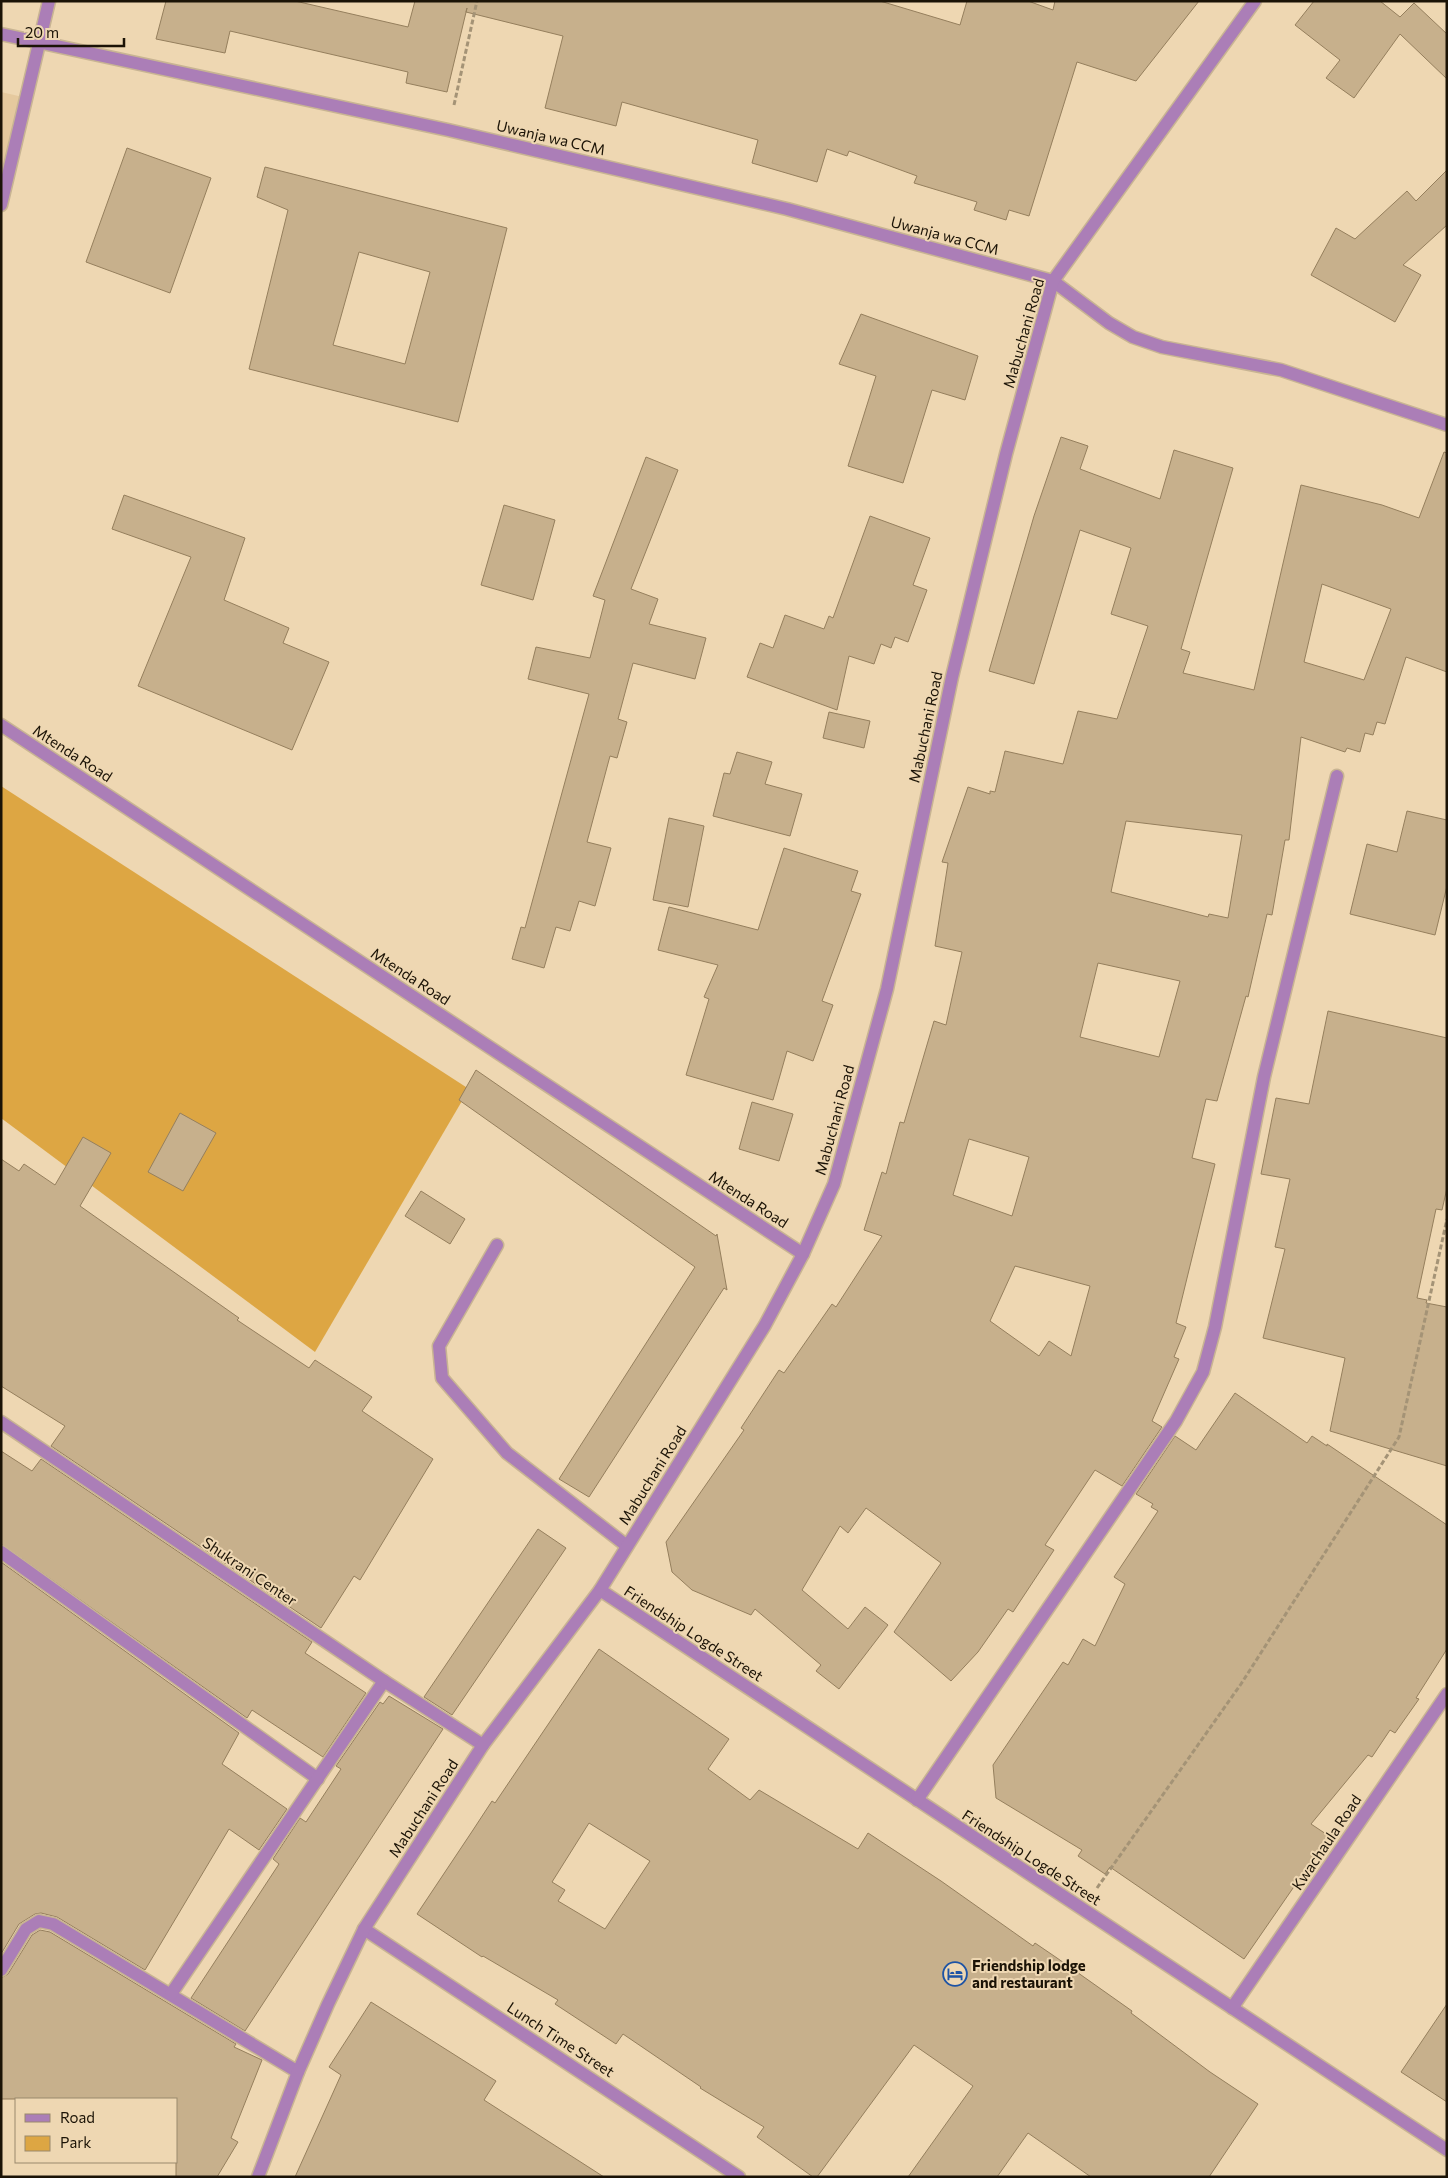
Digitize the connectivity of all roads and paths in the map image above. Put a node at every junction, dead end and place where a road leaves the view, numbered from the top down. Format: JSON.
{"nodes":[{"id":1,"x":49,"y":1,"type":"edge"},
{"id":2,"x":478,"y":1,"type":"edge"},
{"id":3,"x":1255,"y":1,"type":"edge"},
{"id":4,"x":1,"y":34,"type":"edge"},
{"id":5,"x":38,"y":42,"type":"junction"},
{"id":6,"x":448,"y":130,"type":"junction"},
{"id":7,"x":1,"y":205,"type":"edge"},
{"id":8,"x":1053,"y":281,"type":"junction"},
{"id":9,"x":1447,"y":425,"type":"edge"},
{"id":10,"x":1,"y":725,"type":"edge"},
{"id":11,"x":1337,"y":776,"type":"dead end"},
{"id":12,"x":1447,"y":1218,"type":"edge"},
{"id":13,"x":497,"y":1245,"type":"dead end"},
{"id":14,"x":803,"y":1254,"type":"junction"},
{"id":15,"x":1,"y":1422,"type":"edge"},
{"id":16,"x":627,"y":1546,"type":"junction"},
{"id":17,"x":1,"y":1552,"type":"edge"},
{"id":18,"x":600,"y":1590,"type":"junction"},
{"id":19,"x":384,"y":1681,"type":"junction"},
{"id":20,"x":1447,"y":1694,"type":"edge"},
{"id":21,"x":1442,"y":1710,"type":"edge"},
{"id":22,"x":483,"y":1745,"type":"junction"},
{"id":23,"x":318,"y":1779,"type":"junction"},
{"id":24,"x":916,"y":1800,"type":"junction"},
{"id":25,"x":1082,"y":1909,"type":"junction"},
{"id":26,"x":364,"y":1929,"type":"junction"},
{"id":27,"x":1,"y":1970,"type":"edge"},
{"id":28,"x":170,"y":1994,"type":"junction"},
{"id":29,"x":1232,"y":2008,"type":"junction"},
{"id":30,"x":298,"y":2072,"type":"junction"},
{"id":31,"x":1447,"y":2150,"type":"edge"},
{"id":32,"x":258,"y":2177,"type":"edge"},
{"id":33,"x":739,"y":2177,"type":"edge"}],
"edges":[{"from":1,"to":5,"type":"street"},
{"from":2,"to":6,"type":"path"},
{"from":3,"to":8,"type":"street","name":"Mabuchani Road"},
{"from":4,"to":5,"type":"street","name":"Uwanja wa CCM"},
{"from":5,"to":6,"type":"street","name":"Uwanja wa CCM"},
{"from":5,"to":7,"type":"street"},
{"from":6,"to":8,"type":"street","name":"Uwanja wa CCM"},
{"from":8,"to":9,"type":"street"},
{"from":8,"to":14,"type":"street","name":"Mabuchani Road"},
{"from":10,"to":14,"type":"street","name":"Mtenda Road"},
{"from":11,"to":24,"type":"street"},
{"from":12,"to":25,"type":"path"},
{"from":13,"to":16,"type":"street"},
{"from":14,"to":16,"type":"street","name":"Mabuchani Road"},
{"from":15,"to":19,"type":"street","name":"Shukrani Center"},
{"from":16,"to":18,"type":"street","name":"Mabuchani Road"},
{"from":17,"to":23,"type":"street"},
{"from":18,"to":22,"type":"street","name":"Mabuchani Road"},
{"from":18,"to":24,"type":"street","name":"Friendship Logde Street"},
{"from":19,"to":22,"type":"street","name":"Shukrani Center"},
{"from":19,"to":23,"type":"street"},
{"from":20,"to":21,"type":"street","name":"Kwachaula Road"},
{"from":21,"to":29,"type":"street","name":"Kwachaula Road"},
{"from":22,"to":26,"type":"street","name":"Mabuchani Road"},
{"from":23,"to":28,"type":"street"},
{"from":24,"to":25,"type":"street","name":"Friendship Logde Street"},
{"from":25,"to":29,"type":"street","name":"Friendship Logde Street"},
{"from":26,"to":30,"type":"street","name":"Mabuchani Road"},
{"from":26,"to":33,"type":"street","name":"Lunch Time Street"},
{"from":27,"to":28,"type":"street"},
{"from":28,"to":30,"type":"street"},
{"from":29,"to":31,"type":"street","name":"Friendship Logde Street"},
{"from":30,"to":32,"type":"street","name":"Mabuchani Road"}]}
